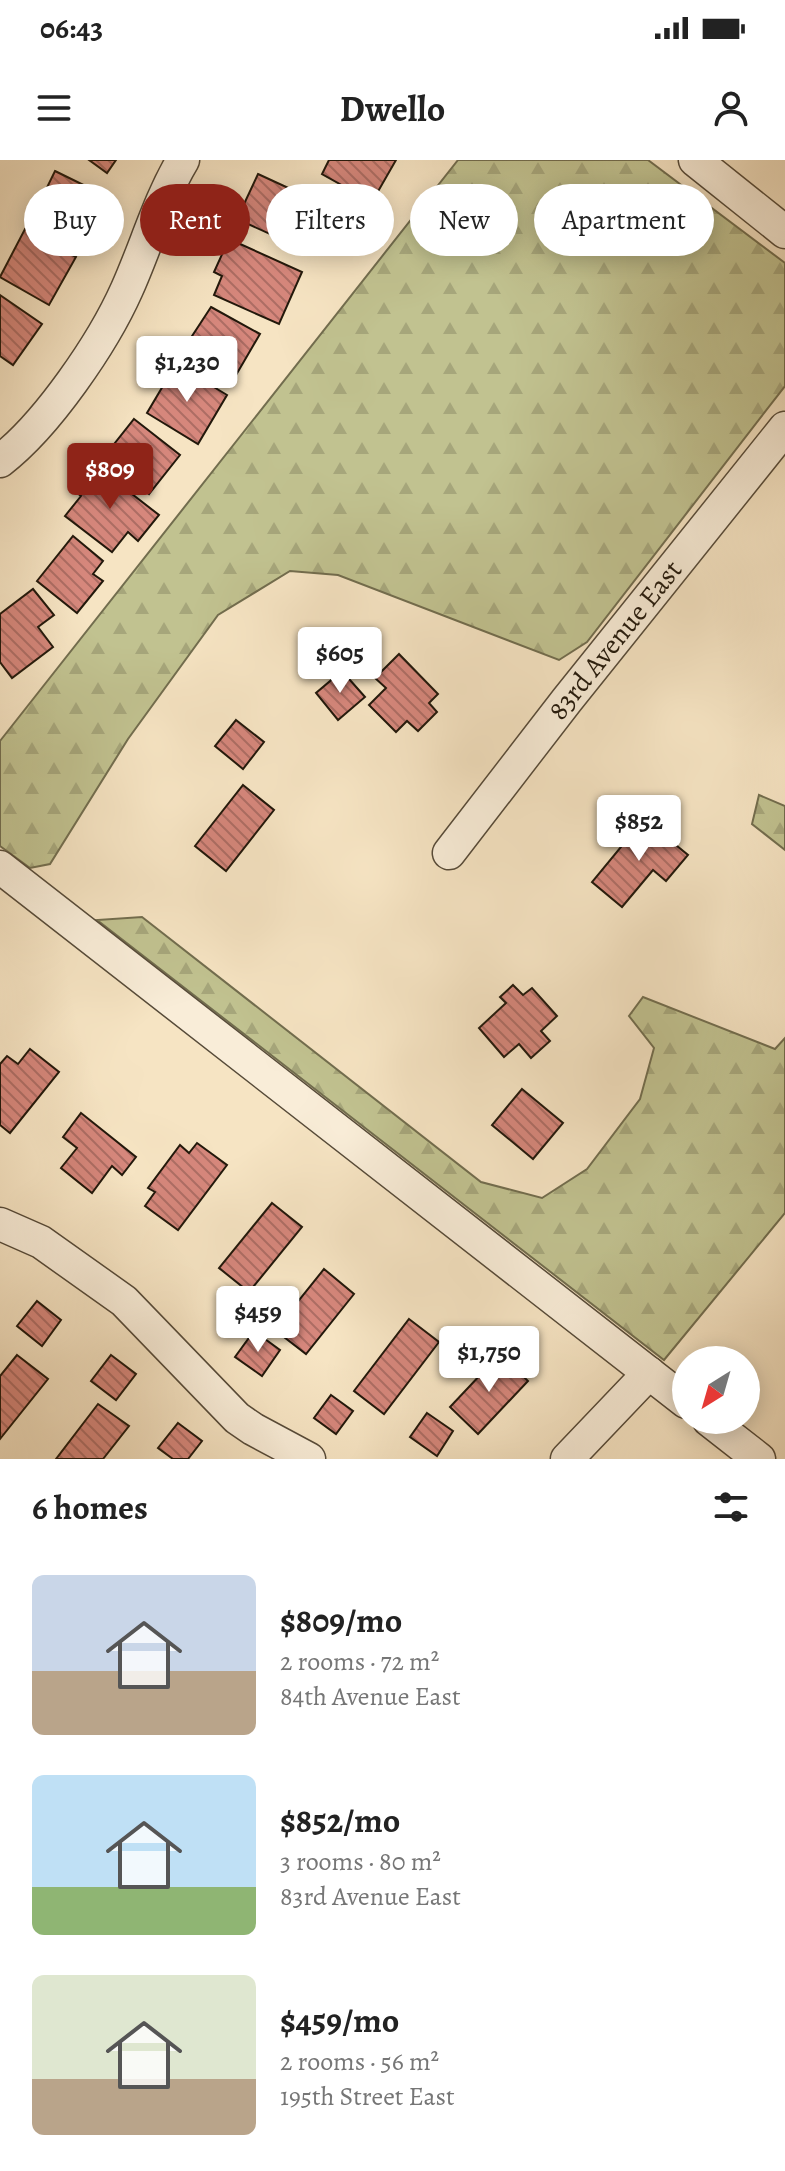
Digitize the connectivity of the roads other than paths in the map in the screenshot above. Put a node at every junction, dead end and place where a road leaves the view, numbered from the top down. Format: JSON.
{"nodes":[{"id":1,"x":183,"y":160,"type":"edge"},
{"id":2,"x":695,"y":160,"type":"edge"},
{"id":3,"x":785,"y":232,"type":"edge"},
{"id":4,"x":785,"y":428,"type":"edge"},
{"id":5,"x":0,"y":461,"type":"edge"},
{"id":6,"x":449,"y":853,"type":"dead end"},
{"id":7,"x":0,"y":867,"type":"edge"},
{"id":8,"x":0,"y":1224,"type":"edge"},
{"id":9,"x":649,"y":1373,"type":"junction"},
{"id":10,"x":672,"y":1391,"type":"edge"},
{"id":11,"x":727,"y":1434,"type":"edge"},
{"id":12,"x":309,"y":1459,"type":"edge"},
{"id":13,"x":567,"y":1459,"type":"edge"},
{"id":14,"x":759,"y":1459,"type":"edge"}],
"edges":[{"from":1,"to":5,"type":"street"},
{"from":2,"to":3,"type":"street"},
{"from":4,"to":6,"type":"street","name":"83rd Avenue East"},
{"from":7,"to":9,"type":"street"},
{"from":8,"to":12,"type":"street"},
{"from":9,"to":10,"type":"street"},
{"from":9,"to":13,"type":"street"},
{"from":11,"to":14,"type":"street"}]}
